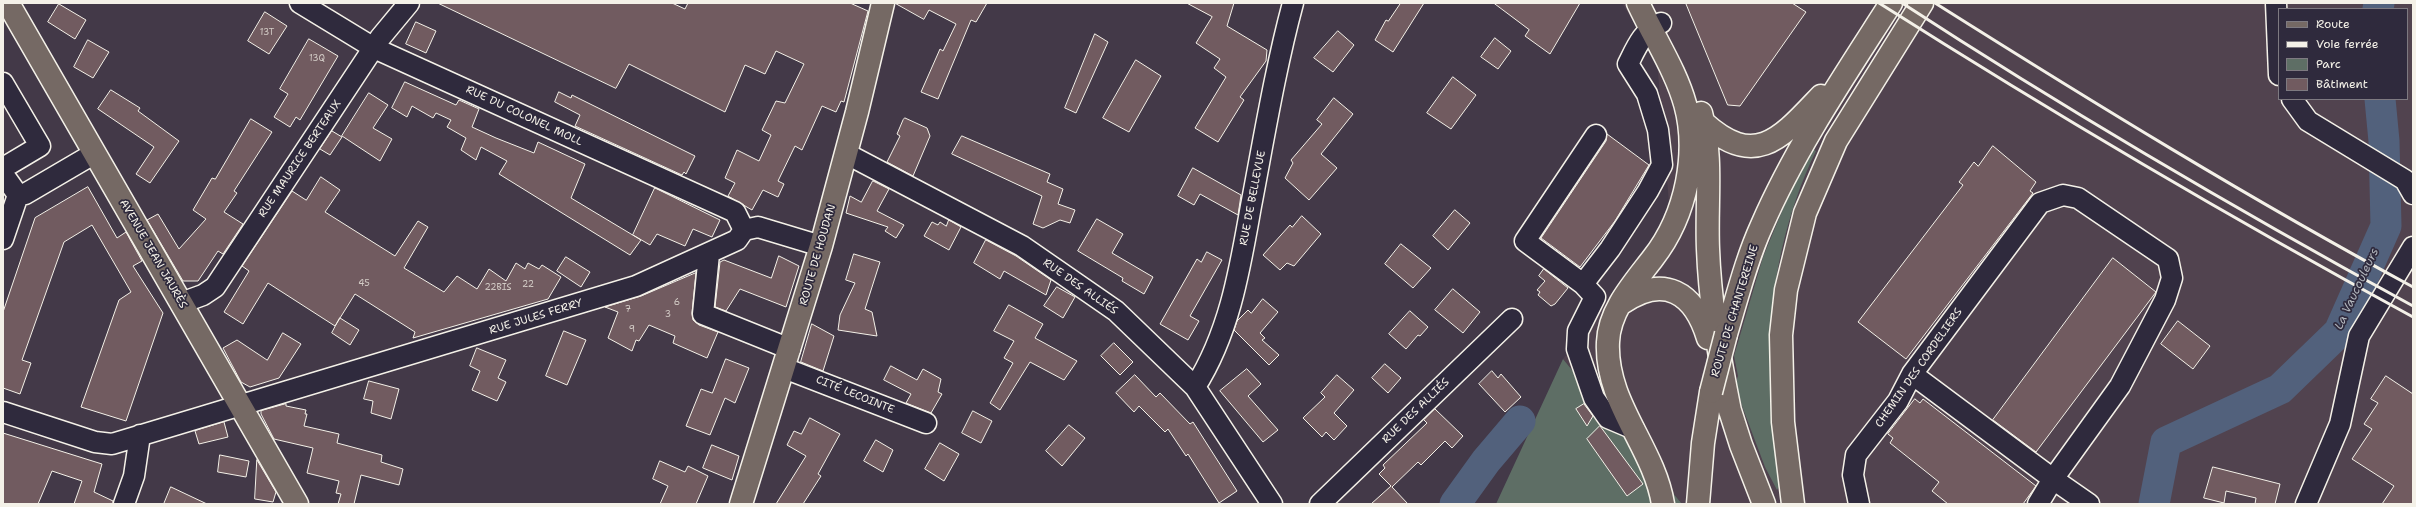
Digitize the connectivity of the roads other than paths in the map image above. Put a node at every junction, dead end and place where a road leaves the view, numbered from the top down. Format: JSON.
{"nodes":[{"id":1,"x":8,"y":3,"type":"edge"},
{"id":2,"x":300,"y":3,"type":"edge"},
{"id":3,"x":409,"y":3,"type":"edge"},
{"id":4,"x":883,"y":3,"type":"edge"},
{"id":5,"x":1293,"y":3,"type":"edge"},
{"id":6,"x":1638,"y":3,"type":"edge"},
{"id":7,"x":1645,"y":3,"type":"edge"},
{"id":8,"x":1891,"y":3,"type":"edge"},
{"id":9,"x":1922,"y":3,"type":"edge"},
{"id":10,"x":2276,"y":3,"type":"edge"},
{"id":11,"x":1655,"y":26,"type":"junction"},
{"id":12,"x":374,"y":48,"type":"junction"},
{"id":13,"x":2278,"y":51,"type":"edge"},
{"id":14,"x":1852,"y":63,"type":"junction"},
{"id":15,"x":3,"y":83,"type":"edge"},
{"id":16,"x":2293,"y":100,"type":"edge"},
{"id":17,"x":1704,"y":123,"type":"junction"},
{"id":18,"x":1596,"y":135,"type":"dead end"},
{"id":19,"x":95,"y":153,"type":"junction"},
{"id":20,"x":847,"y":154,"type":"junction"},
{"id":21,"x":3,"y":168,"type":"edge"},
{"id":22,"x":3,"y":174,"type":"edge"},
{"id":23,"x":2411,"y":189,"type":"edge"},
{"id":24,"x":18,"y":195,"type":"junction"},
{"id":25,"x":744,"y":230,"type":"junction"},
{"id":26,"x":3,"y":239,"type":"edge"},
{"id":27,"x":821,"y":246,"type":"junction"},
{"id":28,"x":2413,"y":246,"type":"edge"},
{"id":29,"x":708,"y":254,"type":"junction"},
{"id":30,"x":1589,"y":291,"type":"junction"},
{"id":31,"x":181,"y":303,"type":"junction"},
{"id":32,"x":1622,"y":303,"type":"junction"},
{"id":33,"x":1512,"y":319,"type":"dead end"},
{"id":34,"x":787,"y":358,"type":"junction"},
{"id":35,"x":1912,"y":374,"type":"junction"},
{"id":36,"x":1195,"y":387,"type":"junction"},
{"id":37,"x":240,"y":405,"type":"junction"},
{"id":38,"x":1730,"y":411,"type":"junction"},
{"id":39,"x":3,"y":412,"type":"edge"},
{"id":40,"x":926,"y":423,"type":"dead end"},
{"id":41,"x":1634,"y":430,"type":"junction"},
{"id":42,"x":140,"y":435,"type":"junction"},
{"id":43,"x":2053,"y":479,"type":"junction"},
{"id":44,"x":124,"y":504,"type":"edge"},
{"id":45,"x":297,"y":504,"type":"edge"},
{"id":46,"x":741,"y":504,"type":"edge"},
{"id":47,"x":1272,"y":504,"type":"edge"},
{"id":48,"x":1320,"y":504,"type":"edge"},
{"id":49,"x":1663,"y":504,"type":"edge"},
{"id":50,"x":1698,"y":504,"type":"edge"},
{"id":51,"x":1764,"y":504,"type":"edge"},
{"id":52,"x":1793,"y":504,"type":"edge"},
{"id":53,"x":1859,"y":504,"type":"edge"},
{"id":54,"x":2038,"y":504,"type":"edge"},
{"id":55,"x":2089,"y":504,"type":"edge"},
{"id":56,"x":2306,"y":504,"type":"edge"}],
"edges":[{"from":1,"to":19,"type":"main road","name":"AVENUE JEAN JAURÈS"},
{"from":2,"to":12,"type":"street","name":"RUE DU COLONEL MOLL"},
{"from":3,"to":12,"type":"street","name":"RUE MAURICE BERTEAUX"},
{"from":4,"to":20,"type":"main road","name":"ROUTE DE HOUDAN"},
{"from":5,"to":36,"type":"street","name":"RUE DE BELLEVUE"},
{"from":6,"to":11,"type":"main road"},
{"from":7,"to":11,"type":"main road"},
{"from":8,"to":14,"type":"main road","name":"ROUTE DE CHANTEREINE"},
{"from":9,"to":52,"type":"main road"},
{"from":10,"to":13,"type":"street"},
{"from":11,"to":17,"type":"main road"},
{"from":11,"to":30,"type":"street"},
{"from":11,"to":32,"type":"main road"},
{"from":12,"to":25,"type":"street","name":"RUE DU COLONEL MOLL"},
{"from":12,"to":31,"type":"street","name":"RUE MAURICE BERTEAUX"},
{"from":14,"to":17,"type":"main road"},
{"from":14,"to":50,"type":"main road","name":"ROUTE DE CHANTEREINE","bridge":true},
{"from":15,"to":21,"type":"street"},
{"from":16,"to":23,"type":"street"},
{"from":17,"to":38,"type":"main road"},
{"from":18,"to":30,"type":"street"},
{"from":19,"to":24,"type":"street"},
{"from":19,"to":31,"type":"main road","name":"AVENUE JEAN JAURÈS"},
{"from":20,"to":27,"type":"main road","name":"ROUTE DE HOUDAN"},
{"from":20,"to":36,"type":"street","name":"RUE DES ALLIÉS"},
{"from":22,"to":24,"type":"street"},
{"from":24,"to":26,"type":"street"},
{"from":25,"to":27,"type":"street"},
{"from":25,"to":29,"type":"street","name":"RUE JULES FERRY"},
{"from":27,"to":34,"type":"main road","name":"ROUTE DE HOUDAN"},
{"from":28,"to":56,"type":"street"},
{"from":29,"to":34,"type":"street","name":"CITÉ LECOINTE"},
{"from":29,"to":37,"type":"street","name":"RUE JULES FERRY"},
{"from":30,"to":32,"type":"street"},
{"from":30,"to":41,"type":"street"},
{"from":31,"to":37,"type":"main road","name":"AVENUE JEAN JAURÈS"},
{"from":32,"to":38,"type":"main road"},
{"from":32,"to":41,"type":"main road"},
{"from":33,"to":48,"type":"street","name":"RUE DES ALLIÉS"},
{"from":34,"to":40,"type":"street","name":"CITÉ LECOINTE"},
{"from":34,"to":46,"type":"main road","name":"ROUTE DE HOUDAN"},
{"from":35,"to":43,"type":"street"},
{"from":35,"to":43,"type":"street","name":"CHEMIN DES CORDELIERS"},
{"from":35,"to":53,"type":"street","name":"CHEMIN DES CORDELIERS"},
{"from":36,"to":47,"type":"street","name":"RUE DES ALLIÉS"},
{"from":37,"to":42,"type":"street","name":"RUE JULES FERRY"},
{"from":37,"to":45,"type":"main road","name":"AVENUE JEAN JAURÈS"},
{"from":38,"to":51,"type":"main road"},
{"from":39,"to":42,"type":"street","name":"RUE JULES FERRY"},
{"from":41,"to":49,"type":"main road"},
{"from":42,"to":44,"type":"street"},
{"from":43,"to":54,"type":"street"},
{"from":43,"to":55,"type":"street"}]}
